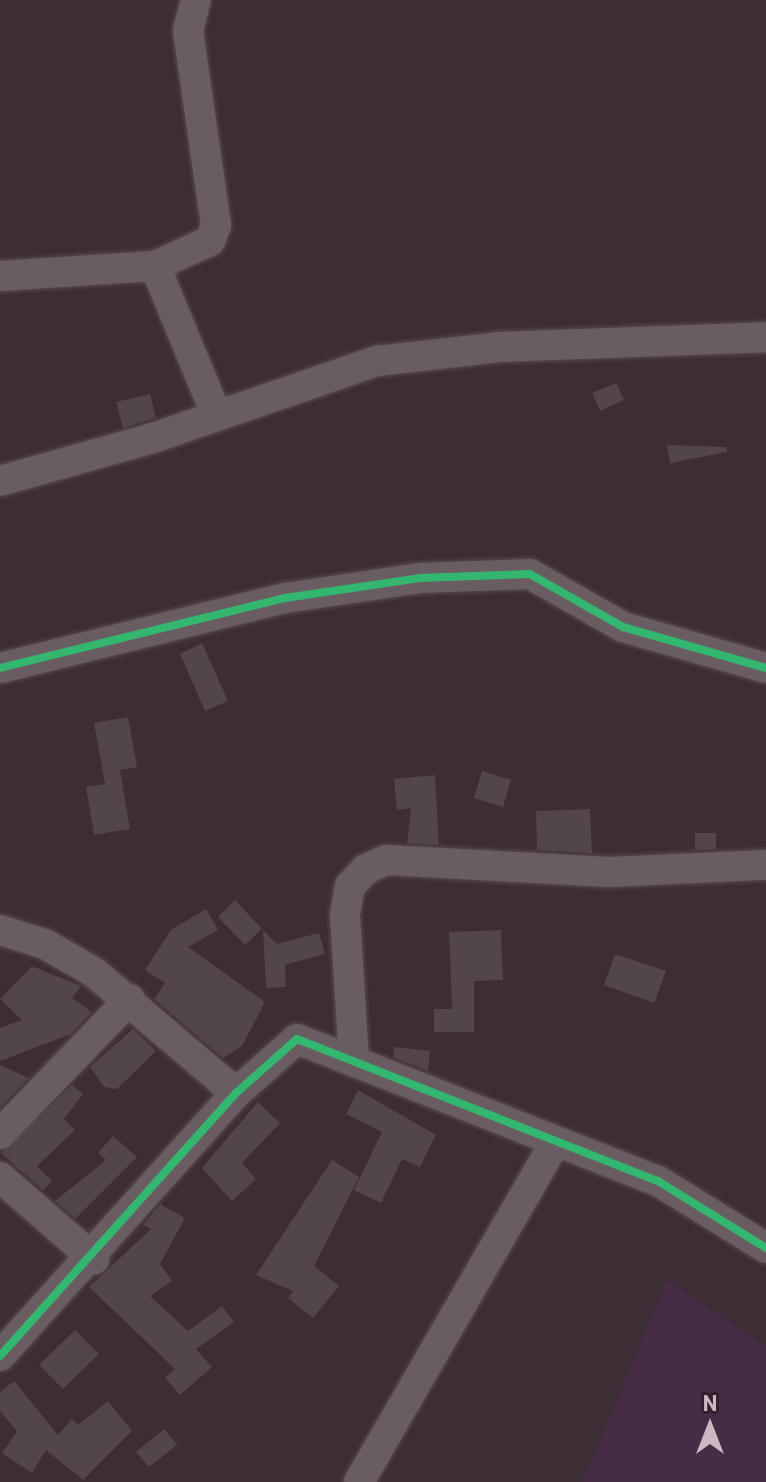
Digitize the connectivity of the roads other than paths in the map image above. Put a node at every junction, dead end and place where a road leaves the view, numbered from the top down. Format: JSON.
{"nodes":[{"id":1,"x":196,"y":0,"type":"edge"},
{"id":2,"x":155,"y":266,"type":"junction"},
{"id":3,"x":0,"y":276,"type":"edge"},
{"id":4,"x":766,"y":337,"type":"edge"},
{"id":5,"x":216,"y":414,"type":"junction"},
{"id":6,"x":0,"y":481,"type":"edge"},
{"id":7,"x":0,"y":668,"type":"edge"},
{"id":8,"x":766,"y":668,"type":"edge"},
{"id":9,"x":766,"y":865,"type":"edge"},
{"id":10,"x":0,"y":930,"type":"edge"},
{"id":11,"x":130,"y":999,"type":"junction"},
{"id":12,"x":354,"y":1062,"type":"junction"},
{"id":13,"x":236,"y":1093,"type":"junction"},
{"id":14,"x":0,"y":1134,"type":"edge"},
{"id":15,"x":555,"y":1142,"type":"junction"},
{"id":16,"x":0,"y":1177,"type":"edge"},
{"id":17,"x":766,"y":1248,"type":"edge"},
{"id":18,"x":94,"y":1259,"type":"junction"},
{"id":19,"x":0,"y":1356,"type":"edge"},
{"id":20,"x":359,"y":1482,"type":"edge"}],
"edges":[{"from":1,"to":2,"type":"street"},
{"from":2,"to":3,"type":"street"},
{"from":2,"to":5,"type":"street"},
{"from":4,"to":5,"type":"street"},
{"from":5,"to":6,"type":"street"},
{"from":7,"to":8,"type":"street"},
{"from":9,"to":12,"type":"street"},
{"from":10,"to":11,"type":"street"},
{"from":11,"to":13,"type":"street"},
{"from":11,"to":14,"type":"street"},
{"from":12,"to":13,"type":"street"},
{"from":12,"to":15,"type":"street"},
{"from":13,"to":18,"type":"street"},
{"from":15,"to":17,"type":"street"},
{"from":15,"to":20,"type":"street"},
{"from":16,"to":18,"type":"street"},
{"from":18,"to":19,"type":"street"}]}
